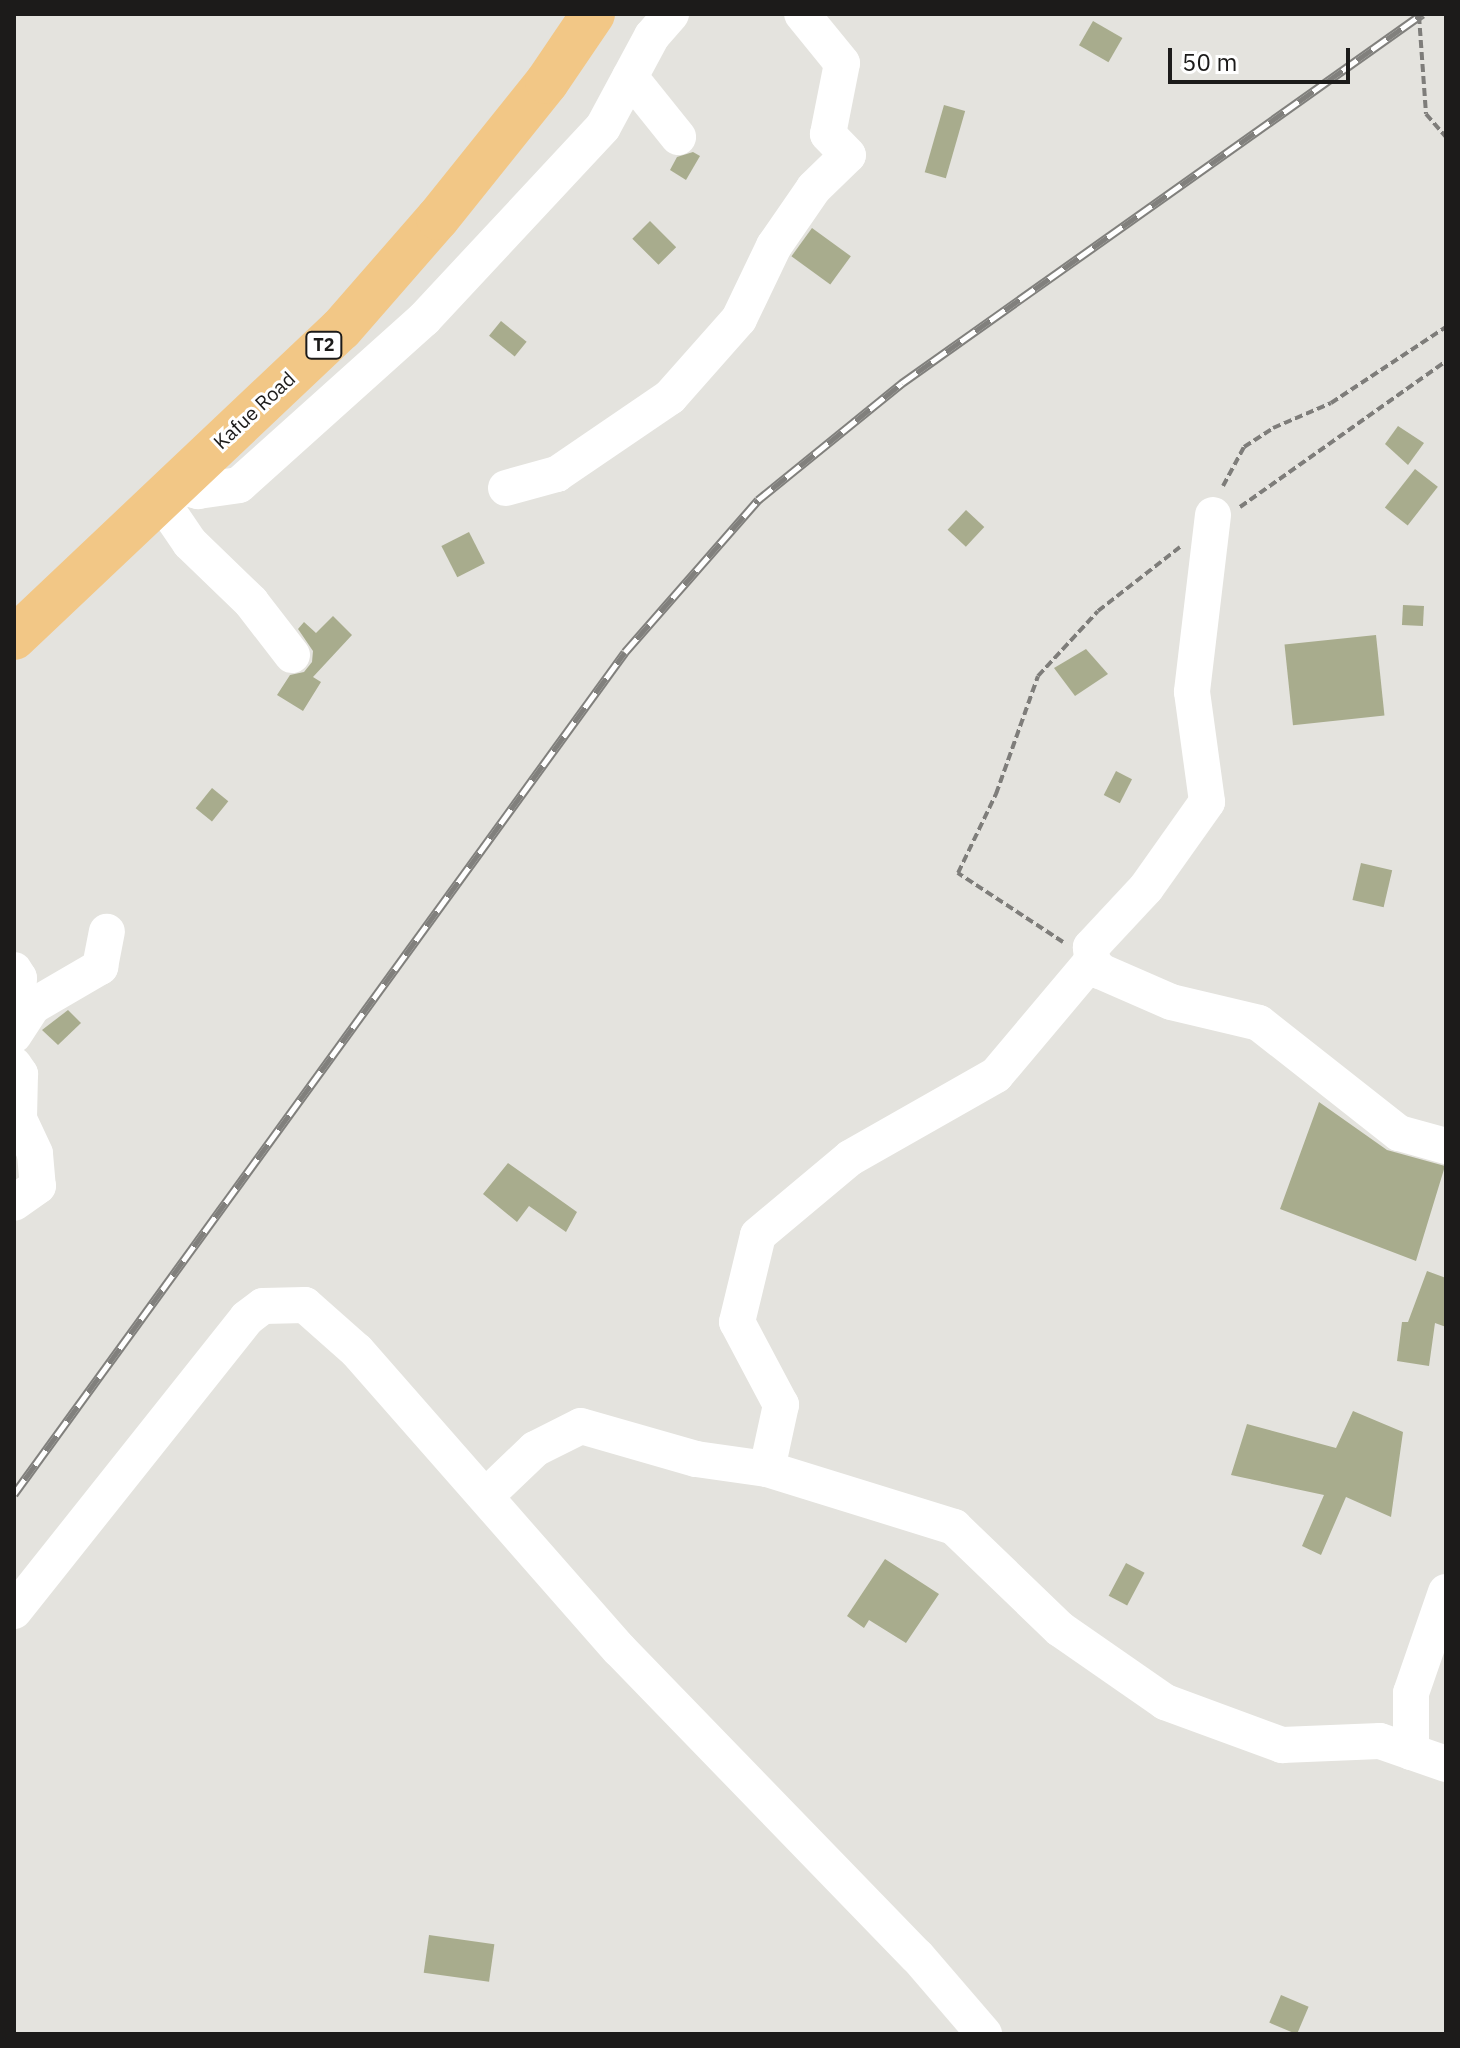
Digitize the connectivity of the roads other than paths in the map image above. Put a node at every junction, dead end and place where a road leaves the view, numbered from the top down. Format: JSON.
{"nodes":[{"id":1,"x":593,"y":14,"type":"edge"},
{"id":2,"x":671,"y":14,"type":"edge"},
{"id":3,"x":802,"y":14,"type":"edge"},
{"id":4,"x":630,"y":77,"type":"junction"},
{"id":5,"x":678,"y":137,"type":"dead end"},
{"id":6,"x":506,"y":488,"type":"dead end"},
{"id":7,"x":167,"y":492,"type":"junction"},
{"id":8,"x":1225,"y":512,"type":"road end"},
{"id":9,"x":14,"y":638,"type":"edge"},
{"id":10,"x":292,"y":655,"type":"dead end"},
{"id":11,"x":107,"y":932,"type":"dead end"},
{"id":12,"x":1092,"y":961,"type":"junction"},
{"id":13,"x":14,"y":970,"type":"edge"},
{"id":14,"x":15,"y":1031,"type":"edge"},
{"id":15,"x":14,"y":1065,"type":"edge"},
{"id":16,"x":1446,"y":1146,"type":"edge"},
{"id":17,"x":14,"y":1203,"type":"edge"},
{"id":18,"x":767,"y":1469,"type":"junction"},
{"id":19,"x":486,"y":1496,"type":"junction"},
{"id":20,"x":1446,"y":1592,"type":"edge"},
{"id":21,"x":14,"y":1611,"type":"edge"},
{"id":22,"x":1411,"y":1752,"type":"junction"},
{"id":23,"x":1446,"y":1764,"type":"edge"},
{"id":24,"x":984,"y":2034,"type":"edge"}],
"edges":[{"from":1,"to":7,"type":"highway","name":"Kafue Road","number":"T2"},
{"from":2,"to":4,"type":"street"},
{"from":3,"to":6,"type":"street"},
{"from":4,"to":5,"type":"street"},
{"from":4,"to":7,"type":"street"},
{"from":7,"to":9,"type":"highway","name":"Kafue Road","number":"T2"},
{"from":7,"to":10,"type":"street"},
{"from":8,"to":12,"type":"street"},
{"from":11,"to":14,"type":"street"},
{"from":12,"to":16,"type":"street"},
{"from":12,"to":18,"type":"street"},
{"from":13,"to":14,"type":"street"},
{"from":15,"to":17,"type":"street"},
{"from":18,"to":19,"type":"street"},
{"from":18,"to":22,"type":"street"},
{"from":19,"to":21,"type":"street"},
{"from":19,"to":24,"type":"street"},
{"from":20,"to":22,"type":"street"},
{"from":22,"to":23,"type":"street"}]}
